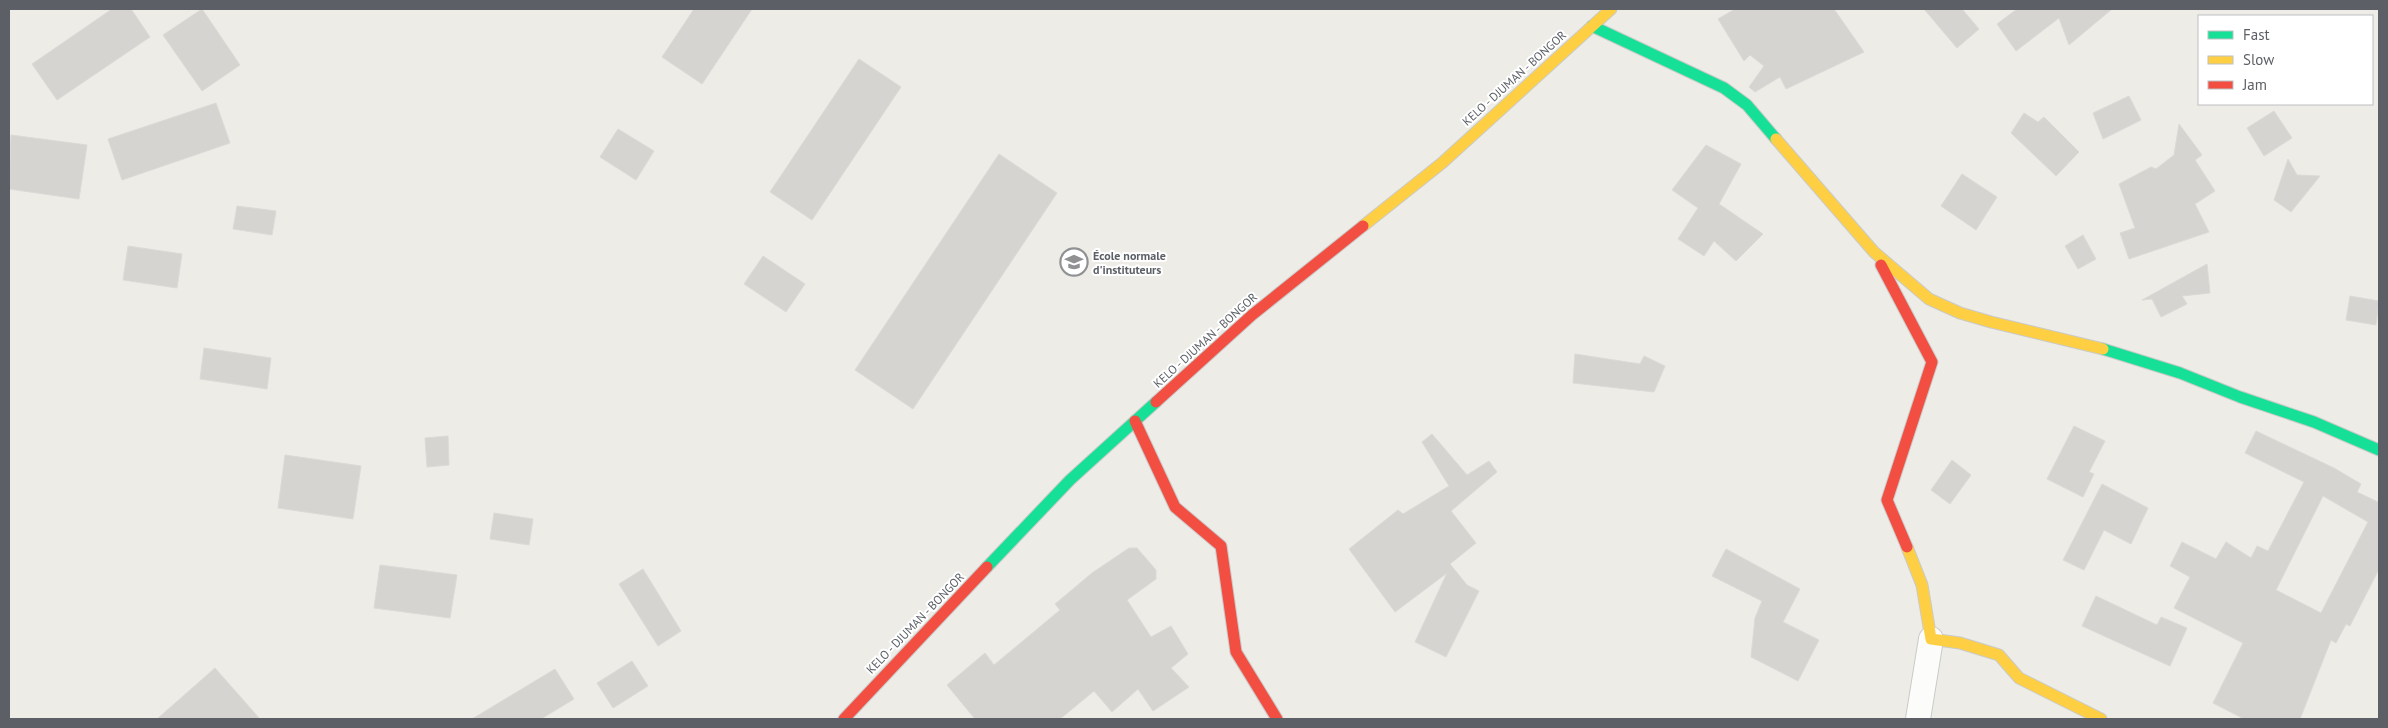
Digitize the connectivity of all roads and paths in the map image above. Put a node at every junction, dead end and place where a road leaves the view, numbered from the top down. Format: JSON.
{"nodes":[{"id":1,"x":1611,"y":9,"type":"edge"},
{"id":2,"x":1592,"y":26,"type":"junction"},
{"id":3,"x":1874,"y":252,"type":"junction"},
{"id":4,"x":1135,"y":421,"type":"junction"},
{"id":5,"x":2379,"y":450,"type":"edge"},
{"id":6,"x":1931,"y":639,"type":"junction"},
{"id":7,"x":844,"y":719,"type":"edge"},
{"id":8,"x":1277,"y":719,"type":"edge"},
{"id":9,"x":1918,"y":719,"type":"edge"},
{"id":10,"x":2101,"y":719,"type":"edge"}],
"edges":[{"from":1,"to":2,"type":"main road","name":"KELO - DJUMAN - BONGOR"},
{"from":2,"to":3,"type":"main road"},
{"from":2,"to":4,"type":"main road","name":"KELO - DJUMAN - BONGOR"},
{"from":3,"to":5,"type":"main road"},
{"from":3,"to":6,"type":"main road"},
{"from":4,"to":7,"type":"main road","name":"KELO - DJUMAN - BONGOR"},
{"from":4,"to":8,"type":"main road"},
{"from":6,"to":9,"type":"street"},
{"from":6,"to":10,"type":"main road"}]}
